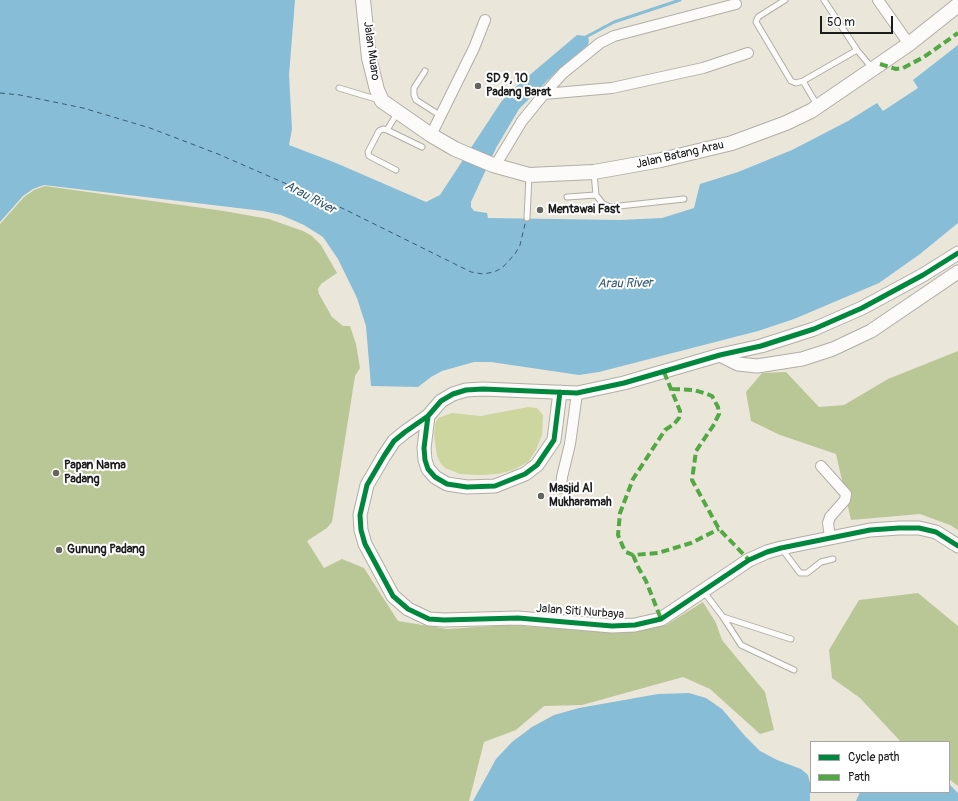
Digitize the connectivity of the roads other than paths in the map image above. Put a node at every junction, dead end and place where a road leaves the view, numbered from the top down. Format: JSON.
{"nodes":[{"id":1,"x":363,"y":0,"type":"edge"},
{"id":2,"x":785,"y":0,"type":"edge"},
{"id":3,"x":824,"y":0,"type":"edge"},
{"id":4,"x":878,"y":0,"type":"edge"},
{"id":5,"x":736,"y":4,"type":"dead end"},
{"id":6,"x":958,"y":5,"type":"edge"},
{"id":7,"x":485,"y":20,"type":"dead end"},
{"id":8,"x":909,"y":44,"type":"junction"},
{"id":9,"x":857,"y":50,"type":"junction"},
{"id":10,"x":748,"y":53,"type":"dead end"},
{"id":11,"x":873,"y":69,"type":"junction"},
{"id":12,"x":425,"y":71,"type":"dead end"},
{"id":13,"x":803,"y":81,"type":"junction"},
{"id":14,"x":339,"y":88,"type":"dead end"},
{"id":15,"x":544,"y":94,"type":"junction"},
{"id":16,"x":382,"y":100,"type":"junction"},
{"id":17,"x":817,"y":106,"type":"junction"},
{"id":18,"x":398,"y":112,"type":"junction"},
{"id":19,"x":442,"y":117,"type":"junction"},
{"id":20,"x":386,"y":130,"type":"junction"},
{"id":21,"x":431,"y":136,"type":"junction"},
{"id":22,"x":422,"y":147,"type":"dead end"},
{"id":23,"x":494,"y":166,"type":"junction"},
{"id":24,"x":396,"y":170,"type":"dead end"},
{"id":25,"x":594,"y":172,"type":"junction"},
{"id":26,"x":529,"y":175,"type":"junction"},
{"id":27,"x":596,"y":195,"type":"junction"},
{"id":28,"x":567,"y":196,"type":"dead end"},
{"id":29,"x":684,"y":199,"type":"dead end"},
{"id":30,"x":527,"y":218,"type":"dead end"},
{"id":31,"x":958,"y":253,"type":"edge"},
{"id":32,"x":958,"y":272,"type":"edge"},
{"id":33,"x":720,"y":355,"type":"junction"},
{"id":34,"x":560,"y":392,"type":"junction"},
{"id":35,"x":577,"y":392,"type":"junction"},
{"id":36,"x":428,"y":416,"type":"junction"},
{"id":37,"x":821,"y":466,"type":"dead end"},
{"id":38,"x":561,"y":488,"type":"dead end"},
{"id":39,"x":830,"y":537,"type":"junction"},
{"id":40,"x":958,"y":546,"type":"edge"},
{"id":41,"x":781,"y":548,"type":"junction"},
{"id":42,"x":833,"y":559,"type":"dead end"},
{"id":43,"x":703,"y":591,"type":"junction"},
{"id":44,"x":723,"y":617,"type":"junction"},
{"id":45,"x":790,"y":639,"type":"dead end"},
{"id":46,"x":794,"y":670,"type":"dead end"}],
"edges":[{"from":1,"to":16,"type":"main road","name":"Jalan Muaro"},
{"from":2,"to":13,"type":"lane"},
{"from":3,"to":9,"type":"lane"},
{"from":4,"to":8,"type":"street"},
{"from":5,"to":15,"type":"street"},
{"from":6,"to":8,"type":"main road","name":"Jalan Batang Arau"},
{"from":7,"to":19,"type":"street"},
{"from":8,"to":11,"type":"main road","name":"Jalan Batang Arau"},
{"from":9,"to":11,"type":"lane"},
{"from":9,"to":13,"type":"lane"},
{"from":10,"to":15,"type":"street"},
{"from":11,"to":17,"type":"main road","name":"Jalan Batang Arau"},
{"from":12,"to":19,"type":"lane"},
{"from":13,"to":17,"type":"lane"},
{"from":14,"to":16,"type":"lane"},
{"from":15,"to":23,"type":"street"},
{"from":16,"to":18,"type":"main road","name":"Jalan Batang Arau"},
{"from":17,"to":25,"type":"main road","name":"Jalan Batang Arau"},
{"from":18,"to":20,"type":"lane"},
{"from":18,"to":21,"type":"main road","name":"Jalan Batang Arau"},
{"from":19,"to":21,"type":"street"},
{"from":20,"to":22,"type":"lane"},
{"from":20,"to":24,"type":"lane"},
{"from":21,"to":23,"type":"main road","name":"Jalan Batang Arau"},
{"from":23,"to":26,"type":"main road","name":"Jalan Batang Arau"},
{"from":25,"to":26,"type":"main road","name":"Jalan Batang Arau"},
{"from":25,"to":27,"type":"lane"},
{"from":26,"to":30,"type":"lane"},
{"from":27,"to":28,"type":"lane"},
{"from":27,"to":29,"type":"lane"},
{"from":31,"to":33,"type":"street"},
{"from":32,"to":33,"type":"street"},
{"from":33,"to":35,"type":"street"},
{"from":34,"to":35,"type":"street"},
{"from":34,"to":36,"type":"street"},
{"from":34,"to":36,"type":"street"},
{"from":35,"to":38,"type":"street"},
{"from":36,"to":43,"type":"street","name":"Jalan Siti Nurbaya"},
{"from":37,"to":39,"type":"street"},
{"from":39,"to":40,"type":"street","name":"Jalan Siti Nurbaya"},
{"from":39,"to":41,"type":"street","name":"Jalan Siti Nurbaya"},
{"from":41,"to":42,"type":"lane"},
{"from":41,"to":43,"type":"street","name":"Jalan Siti Nurbaya"},
{"from":43,"to":44,"type":"lane"},
{"from":44,"to":45,"type":"lane"},
{"from":44,"to":46,"type":"lane"}]}
